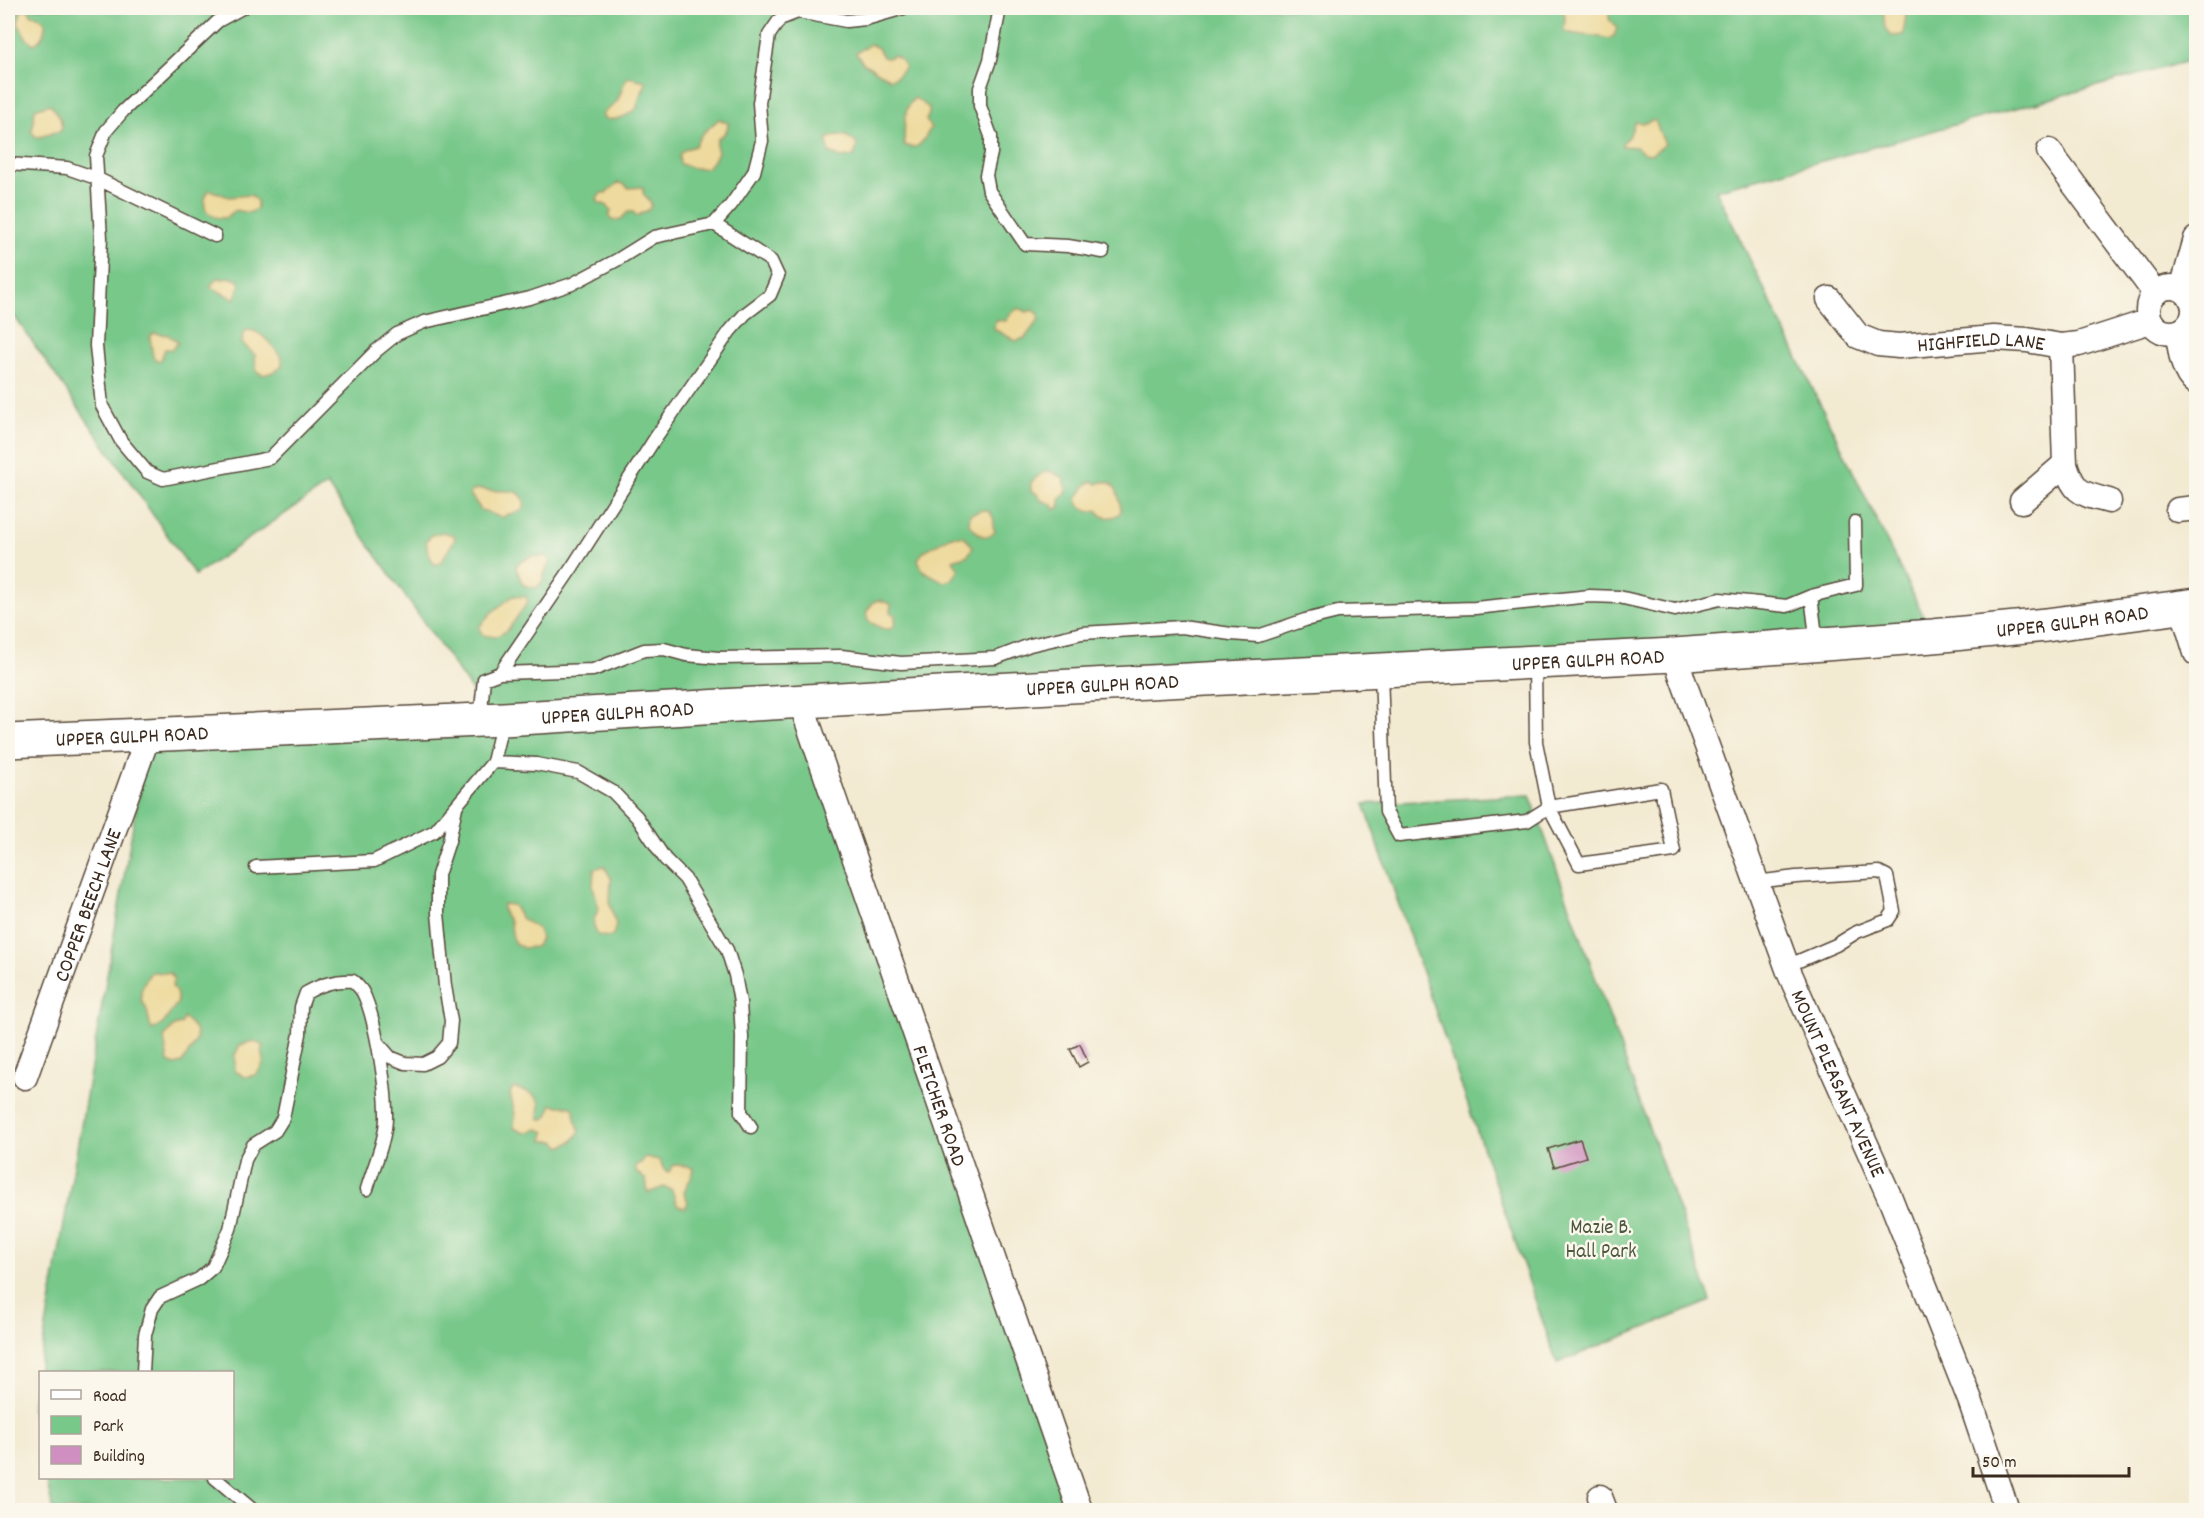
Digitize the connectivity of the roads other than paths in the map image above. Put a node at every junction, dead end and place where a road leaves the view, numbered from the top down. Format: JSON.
{"nodes":[{"id":1,"x":242,"y":8,"type":"edge"},
{"id":2,"x":904,"y":8,"type":"edge"},
{"id":3,"x":1000,"y":8,"type":"edge"},
{"id":4,"x":2049,"y":151,"type":"dead end"},
{"id":5,"x":8,"y":164,"type":"edge"},
{"id":6,"x":96,"y":178,"type":"junction"},
{"id":7,"x":714,"y":224,"type":"junction"},
{"id":8,"x":215,"y":236,"type":"dead end"},
{"id":9,"x":2196,"y":239,"type":"edge"},
{"id":10,"x":1103,"y":252,"type":"dead end"},
{"id":11,"x":2182,"y":289,"type":"junction"},
{"id":12,"x":2155,"y":292,"type":"junction"},
{"id":13,"x":1829,"y":299,"type":"dead end"},
{"id":14,"x":2150,"y":321,"type":"junction"},
{"id":15,"x":2178,"y":333,"type":"junction"},
{"id":16,"x":2061,"y":346,"type":"junction"},
{"id":17,"x":2196,"y":383,"type":"edge"},
{"id":18,"x":2066,"y":464,"type":"junction"},
{"id":19,"x":2022,"y":501,"type":"dead end"},
{"id":20,"x":2109,"y":501,"type":"dead end"},
{"id":21,"x":1855,"y":522,"type":"dead end"},
{"id":22,"x":1811,"y":596,"type":"junction"},
{"id":23,"x":2189,"y":606,"type":"edge"},
{"id":24,"x":1817,"y":645,"type":"junction"},
{"id":25,"x":2196,"y":653,"type":"edge"},
{"id":26,"x":1674,"y":655,"type":"junction"},
{"id":27,"x":1535,"y":663,"type":"junction"},
{"id":28,"x":1381,"y":670,"type":"junction"},
{"id":29,"x":500,"y":673,"type":"junction"},
{"id":30,"x":800,"y":700,"type":"junction"},
{"id":31,"x":491,"y":719,"type":"junction"},
{"id":32,"x":149,"y":733,"type":"junction"},
{"id":33,"x":8,"y":741,"type":"edge"},
{"id":34,"x":493,"y":762,"type":"junction"},
{"id":35,"x":456,"y":807,"type":"junction"},
{"id":36,"x":1549,"y":807,"type":"junction"},
{"id":37,"x":256,"y":867,"type":"dead end"},
{"id":38,"x":1756,"y":882,"type":"junction"},
{"id":39,"x":1787,"y":966,"type":"junction"},
{"id":40,"x":377,"y":1042,"type":"junction"},
{"id":41,"x":25,"y":1077,"type":"dead end"},
{"id":42,"x":751,"y":1127,"type":"dead end"},
{"id":43,"x":367,"y":1189,"type":"dead end"},
{"id":44,"x":143,"y":1371,"type":"edge"},
{"id":45,"x":216,"y":1479,"type":"edge"},
{"id":46,"x":253,"y":1510,"type":"edge"},
{"id":47,"x":1080,"y":1510,"type":"edge"},
{"id":48,"x":2007,"y":1510,"type":"edge"}],
"edges":[{"from":1,"to":6,"type":"lane"},
{"from":2,"to":7,"type":"lane"},
{"from":3,"to":10,"type":"lane"},
{"from":4,"to":12,"type":"street"},
{"from":5,"to":6,"type":"lane"},
{"from":6,"to":7,"type":"lane"},
{"from":6,"to":8,"type":"lane"},
{"from":7,"to":29,"type":"lane"},
{"from":9,"to":11,"type":"street"},
{"from":11,"to":12,"type":"street"},
{"from":11,"to":15,"type":"street"},
{"from":12,"to":14,"type":"street"},
{"from":13,"to":16,"type":"street","name":"HIGHFIELD LANE"},
{"from":14,"to":15,"type":"street"},
{"from":14,"to":16,"type":"street","name":"HIGHFIELD LANE"},
{"from":15,"to":17,"type":"street"},
{"from":16,"to":18,"type":"street"},
{"from":18,"to":19,"type":"street"},
{"from":18,"to":20,"type":"street"},
{"from":21,"to":22,"type":"lane"},
{"from":22,"to":24,"type":"lane"},
{"from":22,"to":29,"type":"lane"},
{"from":23,"to":24,"type":"street","name":"UPPER GULPH ROAD"},
{"from":23,"to":25,"type":"street"},
{"from":24,"to":26,"type":"street","name":"UPPER GULPH ROAD"},
{"from":26,"to":27,"type":"street","name":"UPPER GULPH ROAD"},
{"from":26,"to":38,"type":"street","name":"MOUNT PLEASANT AVENUE"},
{"from":27,"to":28,"type":"street","name":"UPPER GULPH ROAD"},
{"from":27,"to":36,"type":"lane"},
{"from":28,"to":30,"type":"street","name":"UPPER GULPH ROAD"},
{"from":28,"to":36,"type":"lane"},
{"from":29,"to":31,"type":"lane"},
{"from":30,"to":31,"type":"street","name":"UPPER GULPH ROAD"},
{"from":30,"to":47,"type":"street","name":"FLETCHER ROAD"},
{"from":31,"to":32,"type":"street","name":"UPPER GULPH ROAD"},
{"from":31,"to":34,"type":"lane"},
{"from":32,"to":33,"type":"street","name":"UPPER GULPH ROAD"},
{"from":32,"to":41,"type":"street","name":"COPPER BEECH LANE"},
{"from":34,"to":35,"type":"lane"},
{"from":34,"to":42,"type":"lane"},
{"from":35,"to":37,"type":"lane"},
{"from":35,"to":40,"type":"lane"},
{"from":36,"to":36,"type":"lane"},
{"from":38,"to":39,"type":"street","name":"MOUNT PLEASANT AVENUE"},
{"from":38,"to":39,"type":"lane"},
{"from":39,"to":48,"type":"street","name":"MOUNT PLEASANT AVENUE"},
{"from":40,"to":43,"type":"lane"},
{"from":40,"to":44,"type":"lane"},
{"from":45,"to":46,"type":"lane"}]}
